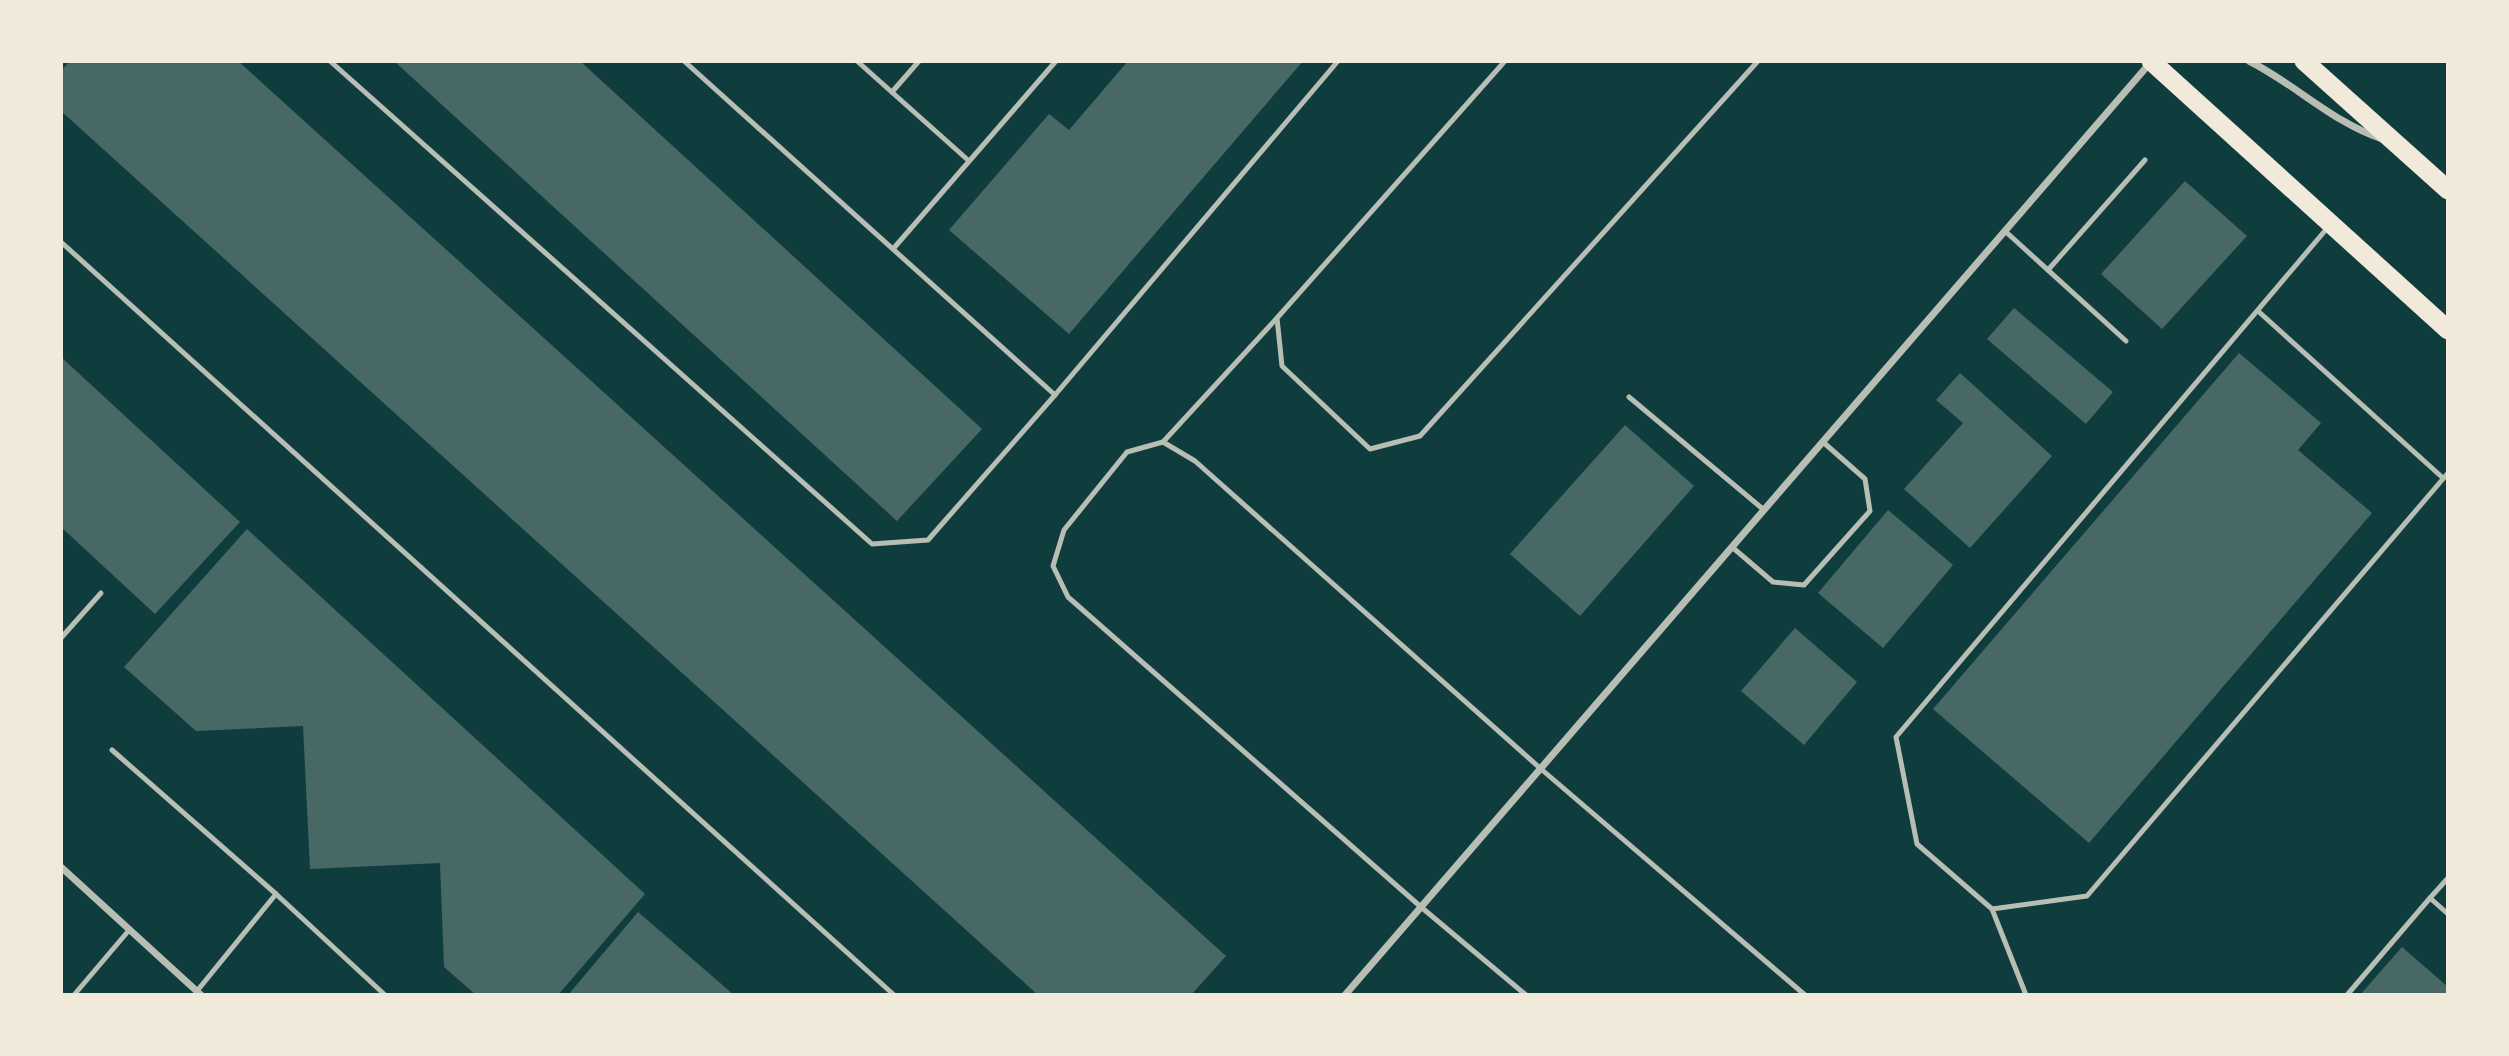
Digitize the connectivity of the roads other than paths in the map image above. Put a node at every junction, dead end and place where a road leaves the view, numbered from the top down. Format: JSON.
{"nodes":[{"id":1,"x":330,"y":61,"type":"edge"},
{"id":2,"x":684,"y":61,"type":"edge"},
{"id":3,"x":857,"y":61,"type":"edge"},
{"id":4,"x":919,"y":61,"type":"edge"},
{"id":5,"x":1056,"y":61,"type":"edge"},
{"id":6,"x":1338,"y":61,"type":"edge"},
{"id":7,"x":1505,"y":61,"type":"edge"},
{"id":8,"x":1758,"y":61,"type":"edge"},
{"id":9,"x":2152,"y":61,"type":"edge"},
{"id":10,"x":2249,"y":61,"type":"edge"},
{"id":11,"x":2304,"y":61,"type":"edge"},
{"id":12,"x":892,"y":92,"type":"junction"},
{"id":13,"x":2396,"y":144,"type":"junction"},
{"id":14,"x":2145,"y":160,"type":"dead end"},
{"id":15,"x":969,"y":161,"type":"junction"},
{"id":16,"x":2448,"y":190,"type":"edge"},
{"id":17,"x":2332,"y":224,"type":"junction"},
{"id":18,"x":2005,"y":231,"type":"junction"},
{"id":19,"x":61,"y":242,"type":"edge"},
{"id":20,"x":893,"y":249,"type":"junction"},
{"id":21,"x":2048,"y":270,"type":"junction"},
{"id":22,"x":2258,"y":311,"type":"junction"},
{"id":23,"x":1277,"y":318,"type":"junction"},
{"id":24,"x":2448,"y":330,"type":"edge"},
{"id":25,"x":2126,"y":341,"type":"dead end"},
{"id":26,"x":1055,"y":395,"type":"junction"},
{"id":27,"x":1629,"y":397,"type":"dead end"},
{"id":28,"x":1163,"y":442,"type":"junction"},
{"id":29,"x":1823,"y":442,"type":"junction"},
{"id":30,"x":2445,"y":475,"type":"edge"},
{"id":31,"x":1764,"y":510,"type":"junction"},
{"id":32,"x":1732,"y":547,"type":"junction"},
{"id":33,"x":102,"y":593,"type":"dead end"},
{"id":34,"x":61,"y":638,"type":"edge"},
{"id":35,"x":112,"y":750,"type":"dead end"},
{"id":36,"x":1541,"y":769,"type":"junction"},
{"id":37,"x":61,"y":867,"type":"edge"},
{"id":38,"x":2448,"y":878,"type":"edge"},
{"id":39,"x":276,"y":894,"type":"junction"},
{"id":40,"x":2430,"y":898,"type":"junction"},
{"id":41,"x":1421,"y":907,"type":"junction"},
{"id":42,"x":1992,"y":909,"type":"junction"},
{"id":43,"x":2448,"y":914,"type":"edge"},
{"id":44,"x":130,"y":929,"type":"junction"},
{"id":45,"x":199,"y":993,"type":"edge"},
{"id":46,"x":74,"y":995,"type":"edge"},
{"id":47,"x":385,"y":995,"type":"edge"},
{"id":48,"x":894,"y":995,"type":"edge"},
{"id":49,"x":1345,"y":995,"type":"edge"},
{"id":50,"x":1526,"y":995,"type":"edge"},
{"id":51,"x":1805,"y":995,"type":"edge"},
{"id":52,"x":2026,"y":995,"type":"edge"},
{"id":53,"x":2347,"y":995,"type":"edge"}],
"edges":[{"from":1,"to":26,"type":"lane"},
{"from":2,"to":20,"type":"lane"},
{"from":3,"to":12,"type":"lane"},
{"from":4,"to":12,"type":"lane"},
{"from":5,"to":15,"type":"lane"},
{"from":6,"to":26,"type":"lane"},
{"from":7,"to":23,"type":"lane"},
{"from":8,"to":23,"type":"lane"},
{"from":9,"to":17,"type":"highway"},
{"from":9,"to":18,"type":"street"},
{"from":10,"to":13,"type":"street"},
{"from":11,"to":13,"type":"highway"},
{"from":12,"to":15,"type":"lane"},
{"from":13,"to":16,"type":"highway"},
{"from":14,"to":21,"type":"lane"},
{"from":15,"to":20,"type":"lane"},
{"from":17,"to":22,"type":"lane"},
{"from":17,"to":24,"type":"highway"},
{"from":18,"to":21,"type":"lane"},
{"from":18,"to":29,"type":"street"},
{"from":19,"to":48,"type":"lane"},
{"from":20,"to":26,"type":"lane"},
{"from":21,"to":25,"type":"lane"},
{"from":22,"to":30,"type":"lane"},
{"from":22,"to":42,"type":"lane"},
{"from":23,"to":28,"type":"lane"},
{"from":27,"to":31,"type":"lane"},
{"from":28,"to":36,"type":"lane"},
{"from":28,"to":41,"type":"lane"},
{"from":29,"to":31,"type":"street"},
{"from":29,"to":32,"type":"lane"},
{"from":30,"to":42,"type":"lane"},
{"from":31,"to":32,"type":"street"},
{"from":32,"to":36,"type":"street"},
{"from":33,"to":34,"type":"lane"},
{"from":35,"to":39,"type":"lane"},
{"from":36,"to":41,"type":"street"},
{"from":36,"to":51,"type":"lane"},
{"from":37,"to":44,"type":"street"},
{"from":38,"to":40,"type":"lane"},
{"from":39,"to":45,"type":"lane"},
{"from":39,"to":47,"type":"lane"},
{"from":40,"to":43,"type":"lane"},
{"from":40,"to":53,"type":"lane"},
{"from":41,"to":49,"type":"street"},
{"from":41,"to":50,"type":"lane"},
{"from":42,"to":52,"type":"lane"},
{"from":44,"to":45,"type":"street"},
{"from":44,"to":46,"type":"lane"}]}
